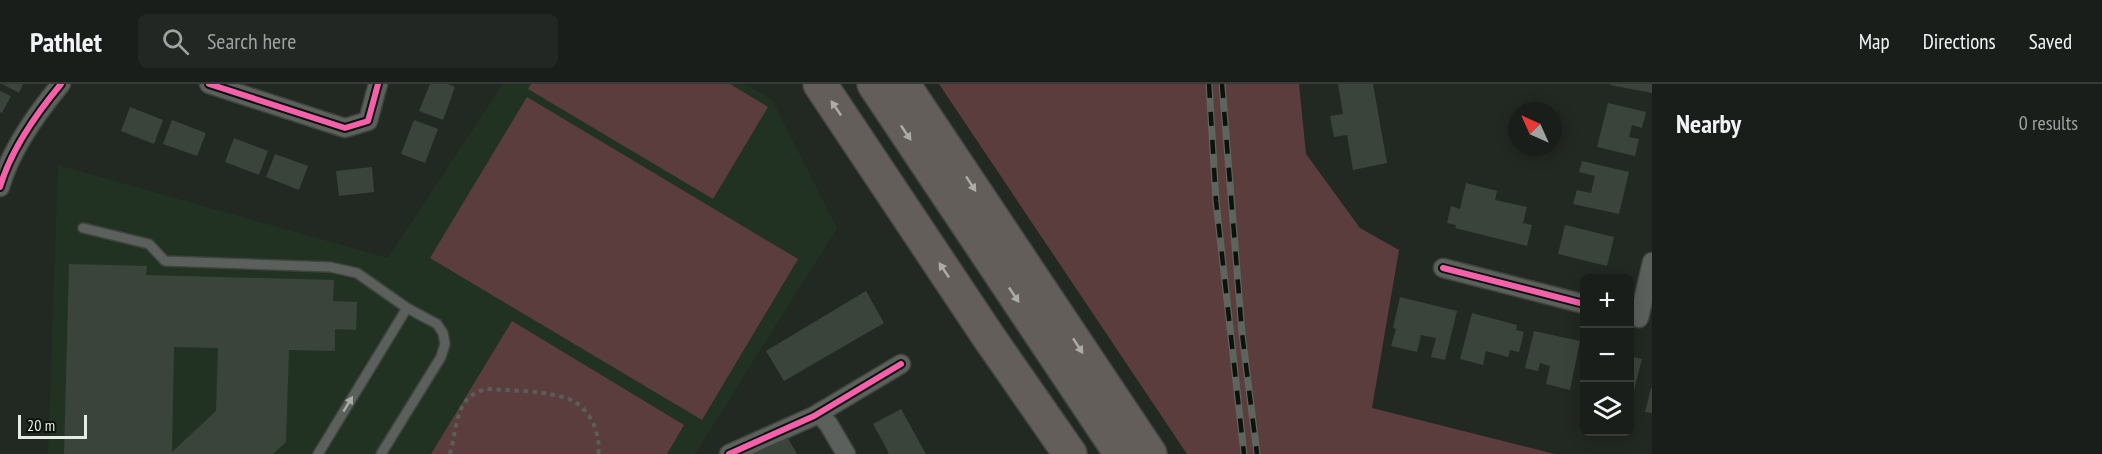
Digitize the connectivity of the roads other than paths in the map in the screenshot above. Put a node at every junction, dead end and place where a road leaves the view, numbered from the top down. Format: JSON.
{"nodes":[{"id":1,"x":61,"y":84,"type":"edge"},
{"id":2,"x":209,"y":84,"type":"edge"},
{"id":3,"x":378,"y":84,"type":"edge"},
{"id":4,"x":820,"y":84,"type":"edge"},
{"id":5,"x":874,"y":84,"type":"edge"},
{"id":6,"x":903,"y":84,"type":"edge"},
{"id":7,"x":0,"y":187,"type":"edge"},
{"id":8,"x":82,"y":228,"type":"dead end"},
{"id":9,"x":1652,"y":262,"type":"edge"},
{"id":10,"x":1443,"y":268,"type":"dead end"},
{"id":11,"x":1580,"y":303,"type":"edge"},
{"id":12,"x":407,"y":308,"type":"junction"},
{"id":13,"x":1640,"y":318,"type":"edge"},
{"id":14,"x":988,"y":336,"type":"junction"},
{"id":15,"x":902,"y":364,"type":"dead end"},
{"id":16,"x":819,"y":413,"type":"junction"},
{"id":17,"x":318,"y":454,"type":"edge"},
{"id":18,"x":381,"y":454,"type":"edge"},
{"id":19,"x":729,"y":454,"type":"edge"},
{"id":20,"x":846,"y":454,"type":"edge"},
{"id":21,"x":1050,"y":454,"type":"edge"},
{"id":22,"x":1070,"y":454,"type":"edge"},
{"id":23,"x":1120,"y":454,"type":"edge"},
{"id":24,"x":1150,"y":454,"type":"edge"}],
"edges":[{"from":1,"to":7,"type":"street"},
{"from":2,"to":3,"type":"street"},
{"from":14,"to":4,"type":"highway","one_way":true},
{"from":5,"to":23,"type":"highway","one_way":true},
{"from":6,"to":24,"type":"highway","one_way":true},
{"from":8,"to":12,"type":"lane"},
{"from":9,"to":13,"type":"street"},
{"from":10,"to":11,"type":"street"},
{"from":17,"to":12,"type":"lane","one_way":true},
{"from":12,"to":18,"type":"lane"},
{"from":14,"to":21,"type":"highway"},
{"from":14,"to":22,"type":"highway"},
{"from":15,"to":16,"type":"street"},
{"from":16,"to":19,"type":"street"},
{"from":16,"to":20,"type":"street"}]}
